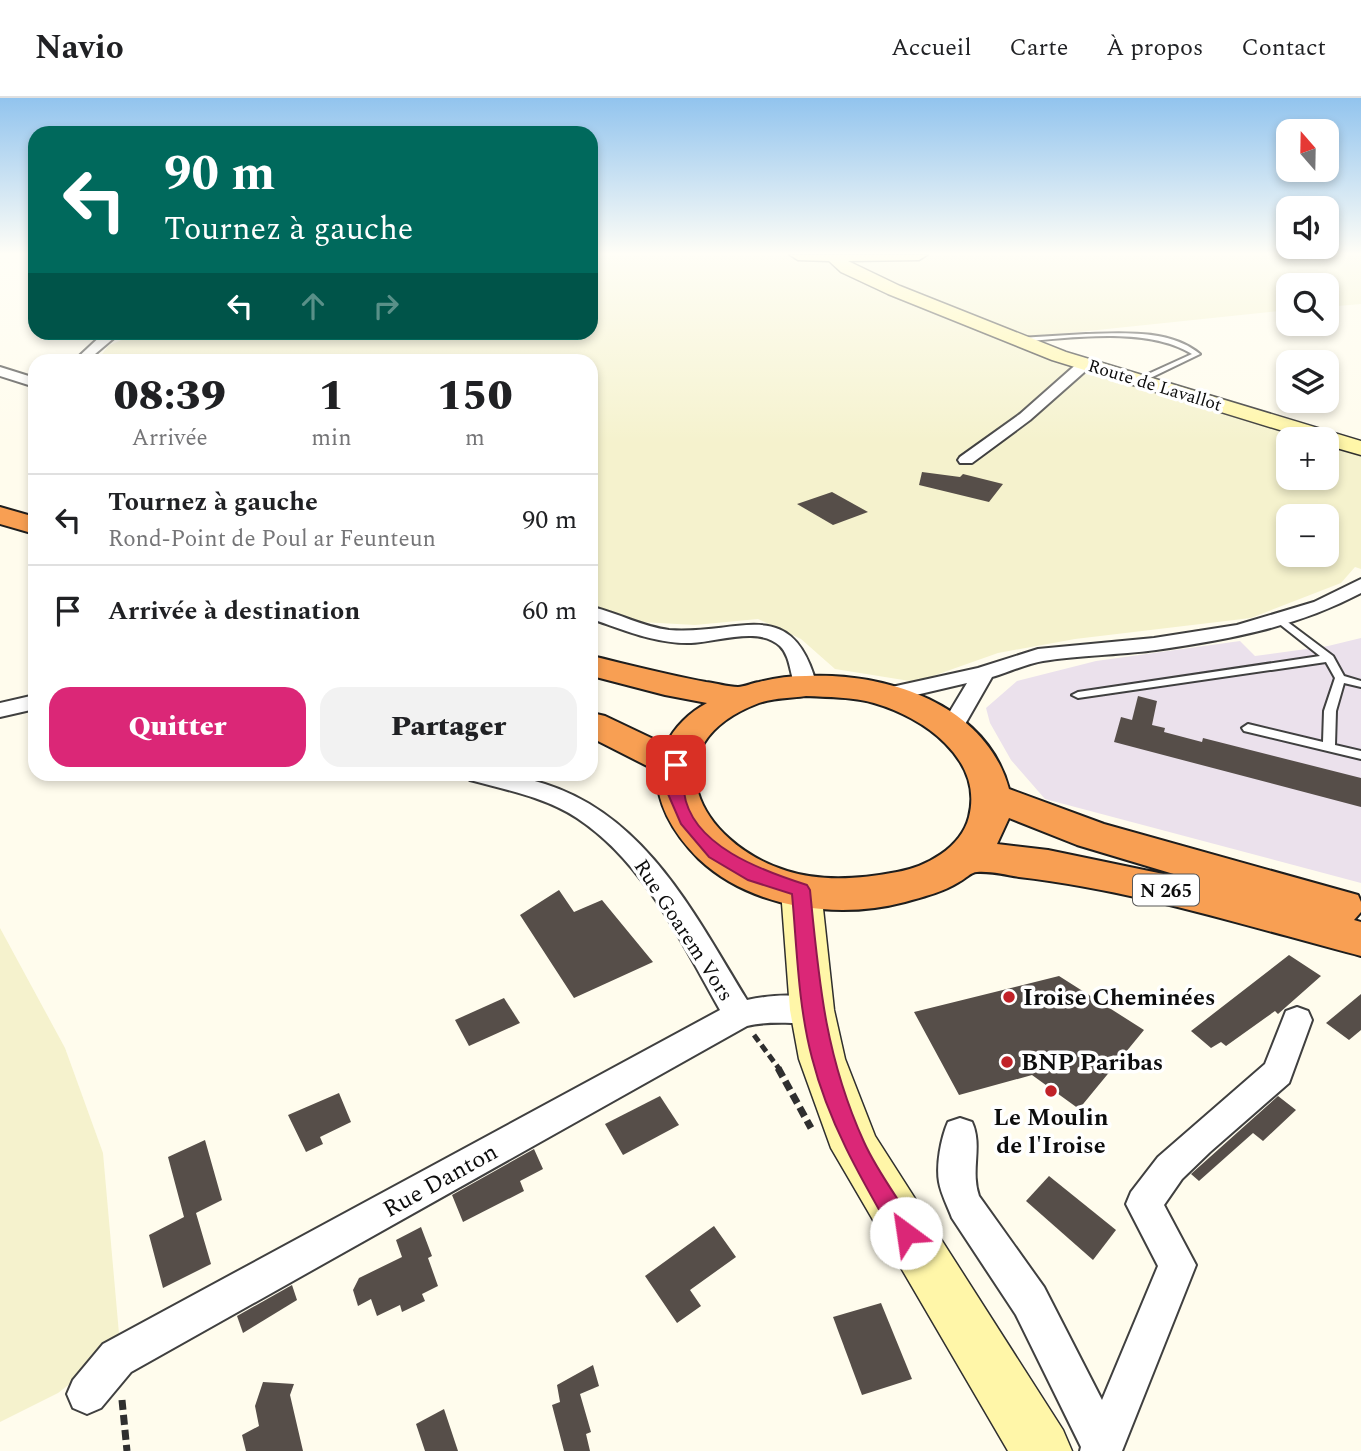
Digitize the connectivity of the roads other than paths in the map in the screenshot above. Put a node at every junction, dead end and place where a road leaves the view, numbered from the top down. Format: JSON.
{"nodes":[{"id":1,"x":963,"y":318,"type":"edge"},
{"id":2,"x":103,"y":340,"type":"edge"},
{"id":3,"x":1017,"y":340,"type":"junction"},
{"id":4,"x":88,"y":354,"type":"edge"},
{"id":5,"x":1085,"y":364,"type":"junction"},
{"id":6,"x":0,"y":371,"type":"edge"},
{"id":7,"x":28,"y":381,"type":"edge"},
{"id":8,"x":1140,"y":381,"type":"junction"},
{"id":9,"x":1361,"y":448,"type":"edge"},
{"id":10,"x":967,"y":460,"type":"dead end"},
{"id":11,"x":0,"y":493,"type":"edge"},
{"id":12,"x":28,"y":500,"type":"edge"},
{"id":13,"x":0,"y":514,"type":"edge"},
{"id":14,"x":28,"y":524,"type":"edge"},
{"id":15,"x":1361,"y":584,"type":"edge"},
{"id":16,"x":598,"y":615,"type":"edge"},
{"id":17,"x":1282,"y":620,"type":"junction"},
{"id":18,"x":1329,"y":658,"type":"junction"},
{"id":19,"x":598,"y":668,"type":"edge"},
{"id":20,"x":984,"y":673,"type":"junction"},
{"id":21,"x":1340,"y":678,"type":"junction"},
{"id":22,"x":1361,"y":684,"type":"edge"},
{"id":23,"x":806,"y":686,"type":"junction"},
{"id":24,"x":886,"y":695,"type":"junction"},
{"id":25,"x":1078,"y":695,"type":"dead end"},
{"id":26,"x":740,"y":698,"type":"junction"},
{"id":27,"x":28,"y":704,"type":"edge"},
{"id":28,"x":0,"y":710,"type":"edge"},
{"id":29,"x":598,"y":727,"type":"edge"},
{"id":30,"x":952,"y":728,"type":"junction"},
{"id":31,"x":1248,"y":728,"type":"dead end"},
{"id":32,"x":1329,"y":748,"type":"junction"},
{"id":33,"x":1361,"y":755,"type":"edge"},
{"id":34,"x":676,"y":765,"type":"junction"},
{"id":35,"x":503,"y":781,"type":"edge"},
{"id":36,"x":993,"y":797,"type":"junction"},
{"id":37,"x":968,"y":856,"type":"junction"},
{"id":38,"x":801,"y":890,"type":"junction"},
{"id":39,"x":1361,"y":913,"type":"edge"},
{"id":40,"x":1361,"y":939,"type":"edge"},
{"id":41,"x":812,"y":1010,"type":"junction"},
{"id":42,"x":739,"y":1015,"type":"junction"},
{"id":43,"x":1297,"y":1020,"type":"dead end"},
{"id":44,"x":960,"y":1133,"type":"dead end"},
{"id":45,"x":87,"y":1394,"type":"dead end"},
{"id":46,"x":1102,"y":1448,"type":"edge"},
{"id":47,"x":1042,"y":1451,"type":"edge"}],
"edges":[{"from":1,"to":3,"type":"street","name":"Route de Lavallot"},
{"from":2,"to":4,"type":"street"},
{"from":3,"to":5,"type":"street","name":"Route de Lavallot"},
{"from":3,"to":8,"type":"lane"},
{"from":5,"to":8,"type":"street","name":"Route de Lavallot"},
{"from":5,"to":10,"type":"street"},
{"from":6,"to":7,"type":"street"},
{"from":8,"to":9,"type":"street","name":"Route de Lavallot"},
{"from":11,"to":12,"type":"highway"},
{"from":13,"to":14,"type":"highway"},
{"from":15,"to":17,"type":"street"},
{"from":16,"to":23,"type":"street"},
{"from":17,"to":18,"type":"lane"},
{"from":17,"to":20,"type":"street"},
{"from":18,"to":21,"type":"lane"},
{"from":18,"to":25,"type":"lane"},
{"from":19,"to":26,"type":"highway"},
{"from":20,"to":24,"type":"street"},
{"from":20,"to":30,"type":"street"},
{"from":21,"to":22,"type":"lane"},
{"from":21,"to":32,"type":"lane"},
{"from":23,"to":24,"type":"highway"},
{"from":23,"to":26,"type":"highway"},
{"from":24,"to":30,"type":"highway"},
{"from":26,"to":34,"type":"highway"},
{"from":27,"to":28,"type":"street"},
{"from":29,"to":34,"type":"highway"},
{"from":30,"to":36,"type":"highway"},
{"from":31,"to":32,"type":"lane"},
{"from":32,"to":33,"type":"lane"},
{"from":34,"to":38,"type":"highway"},
{"from":35,"to":42,"type":"street","name":"Rue Goarem Vors"},
{"from":36,"to":37,"type":"highway"},
{"from":36,"to":39,"type":"highway","number":"N 265"},
{"from":37,"to":38,"type":"highway"},
{"from":37,"to":40,"type":"highway","number":"N 265"},
{"from":38,"to":41,"type":"street"},
{"from":41,"to":42,"type":"street","name":"Rue Danton"},
{"from":41,"to":47,"type":"street"},
{"from":42,"to":45,"type":"street","name":"Rue Danton"},
{"from":43,"to":46,"type":"street"},
{"from":44,"to":46,"type":"street"}]}
